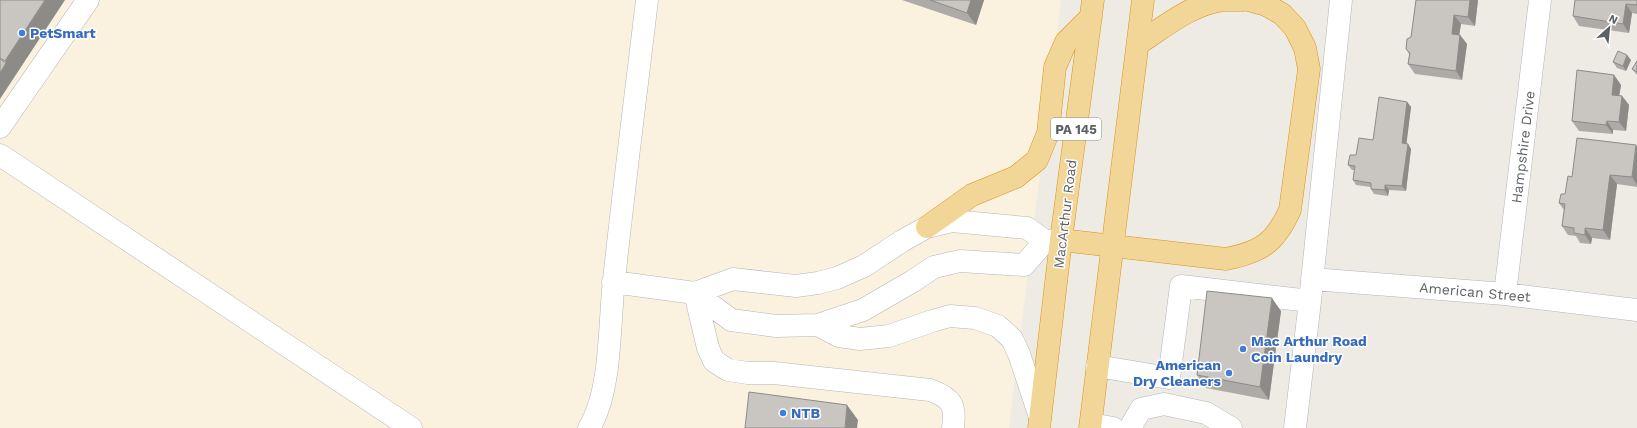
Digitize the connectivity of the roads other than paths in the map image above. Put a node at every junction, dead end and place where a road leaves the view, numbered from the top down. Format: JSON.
{"nodes":[{"id":1,"x":88,"y":0,"type":"edge"},
{"id":2,"x":647,"y":0,"type":"edge"},
{"id":3,"x":1143,"y":0,"type":"edge"},
{"id":4,"x":1242,"y":0,"type":"edge"},
{"id":5,"x":1248,"y":0,"type":"edge"},
{"id":6,"x":1342,"y":0,"type":"edge"},
{"id":7,"x":1540,"y":0,"type":"edge"},
{"id":8,"x":1092,"y":9,"type":"edge"},
{"id":9,"x":1138,"y":44,"type":"junction"},
{"id":10,"x":0,"y":127,"type":"edge"},
{"id":11,"x":0,"y":155,"type":"edge"},
{"id":12,"x":927,"y":227,"type":"junction"},
{"id":13,"x":1053,"y":240,"type":"junction"},
{"id":14,"x":1112,"y":246,"type":"junction"},
{"id":15,"x":1312,"y":279,"type":"junction"},
{"id":16,"x":614,"y":282,"type":"junction"},
{"id":17,"x":695,"y":293,"type":"junction"},
{"id":18,"x":1505,"y":294,"type":"junction"},
{"id":19,"x":1310,"y":300,"type":"junction"},
{"id":20,"x":1637,"y":310,"type":"edge"},
{"id":21,"x":818,"y":325,"type":"junction"},
{"id":22,"x":1097,"y":366,"type":"junction"},
{"id":23,"x":1040,"y":423,"type":"edge"},
{"id":24,"x":403,"y":426,"type":"edge"},
{"id":25,"x":1091,"y":426,"type":"edge"},
{"id":26,"x":589,"y":428,"type":"edge"},
{"id":27,"x":953,"y":428,"type":"edge"},
{"id":28,"x":1113,"y":428,"type":"edge"},
{"id":29,"x":1130,"y":428,"type":"edge"},
{"id":30,"x":1231,"y":428,"type":"edge"},
{"id":31,"x":1295,"y":428,"type":"edge"}],
"edges":[{"from":1,"to":10,"type":"street"},
{"from":2,"to":16,"type":"street"},
{"from":3,"to":9,"type":"highway"},
{"from":4,"to":9,"type":"highway"},
{"from":5,"to":14,"type":"highway"},
{"from":6,"to":15,"type":"street"},
{"from":7,"to":18,"type":"street","name":"Hampshire Drive"},
{"from":8,"to":12,"type":"highway"},
{"from":8,"to":13,"type":"highway","name":"MacArthur Road","number":"PA 145"},
{"from":9,"to":14,"type":"highway"},
{"from":11,"to":24,"type":"street"},
{"from":12,"to":13,"type":"street"},
{"from":12,"to":17,"type":"street"},
{"from":13,"to":14,"type":"highway"},
{"from":13,"to":21,"type":"street"},
{"from":13,"to":23,"type":"highway","name":"MacArthur Road","number":"PA 145"},
{"from":14,"to":22,"type":"highway"},
{"from":15,"to":18,"type":"street","name":"American Street"},
{"from":15,"to":19,"type":"street"},
{"from":16,"to":17,"type":"street"},
{"from":16,"to":26,"type":"street"},
{"from":17,"to":21,"type":"street"},
{"from":17,"to":27,"type":"street"},
{"from":18,"to":20,"type":"street","name":"American Street"},
{"from":19,"to":22,"type":"street"},
{"from":19,"to":31,"type":"street"},
{"from":21,"to":23,"type":"street"},
{"from":22,"to":25,"type":"highway"},
{"from":25,"to":28,"type":"street"},
{"from":29,"to":30,"type":"street"}]}
